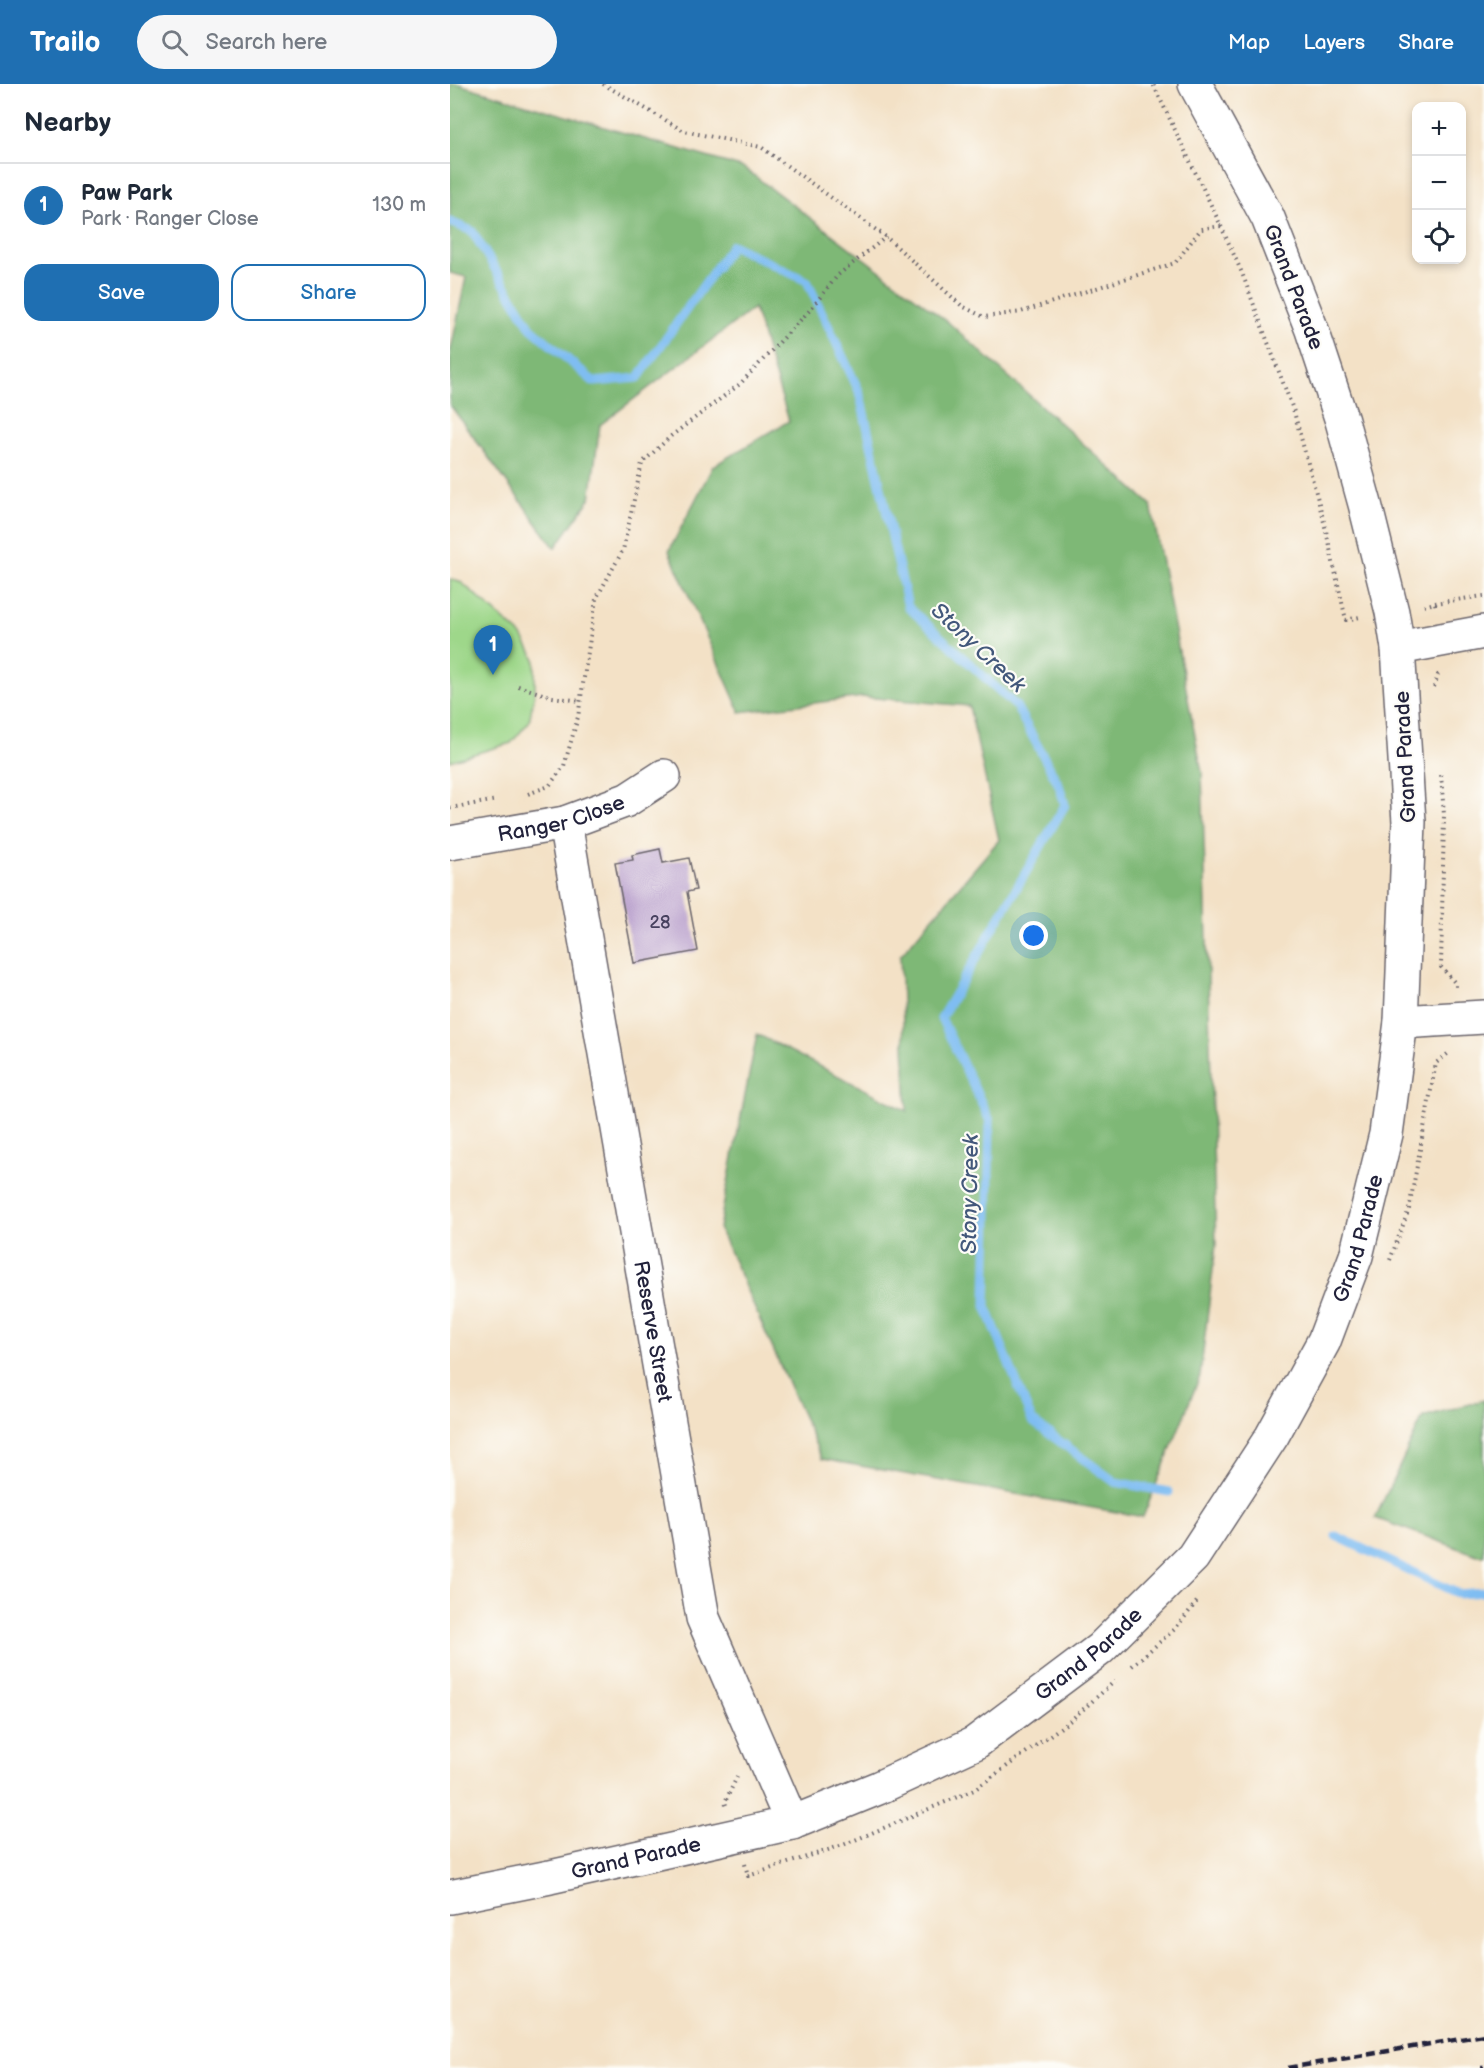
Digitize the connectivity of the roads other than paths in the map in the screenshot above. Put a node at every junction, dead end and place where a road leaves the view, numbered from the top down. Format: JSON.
{"nodes":[{"id":1,"x":1195,"y":84,"type":"edge"},
{"id":2,"x":1484,"y":632,"type":"edge"},
{"id":3,"x":1398,"y":648,"type":"junction"},
{"id":4,"x":664,"y":776,"type":"dead end"},
{"id":5,"x":565,"y":824,"type":"junction"},
{"id":6,"x":450,"y":843,"type":"edge"},
{"id":7,"x":1484,"y":1017,"type":"edge"},
{"id":8,"x":1401,"y":1022,"type":"junction"},
{"id":9,"x":792,"y":1823,"type":"junction"},
{"id":10,"x":450,"y":1897,"type":"edge"}],
"edges":[{"from":1,"to":3,"type":"street","name":"Grand Parade"},
{"from":2,"to":3,"type":"street"},
{"from":3,"to":8,"type":"street","name":"Grand Parade"},
{"from":4,"to":5,"type":"street","name":"Ranger Close"},
{"from":5,"to":6,"type":"street","name":"Ranger Close"},
{"from":5,"to":9,"type":"street","name":"Reserve Street"},
{"from":7,"to":8,"type":"street"},
{"from":8,"to":9,"type":"street","name":"Grand Parade"},
{"from":9,"to":10,"type":"street","name":"Grand Parade"}]}
